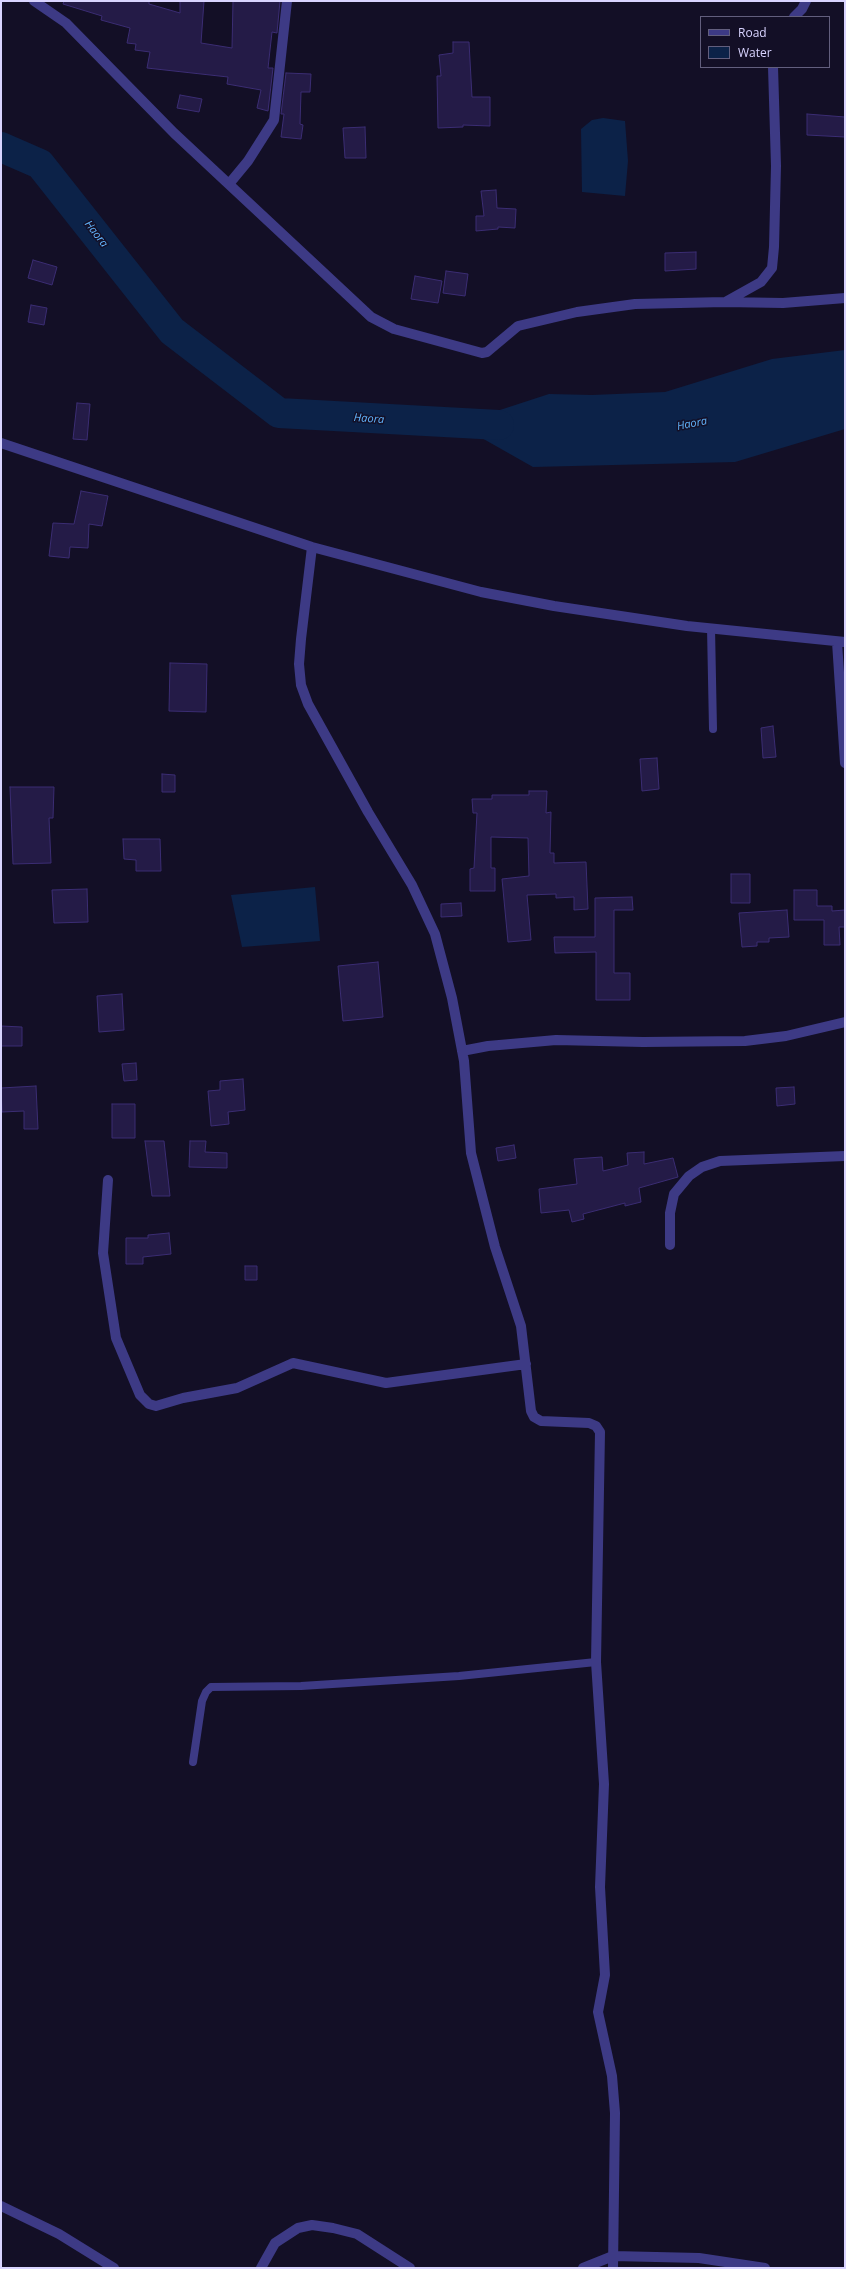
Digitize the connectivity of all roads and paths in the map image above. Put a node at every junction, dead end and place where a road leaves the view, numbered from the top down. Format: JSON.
{"nodes":[{"id":1,"x":34,"y":1,"type":"edge"},
{"id":2,"x":287,"y":1,"type":"edge"},
{"id":3,"x":806,"y":1,"type":"edge"},
{"id":4,"x":795,"y":16,"type":"edge"},
{"id":5,"x":773,"y":68,"type":"edge"},
{"id":6,"x":228,"y":184,"type":"junction"},
{"id":7,"x":845,"y":298,"type":"edge"},
{"id":8,"x":725,"y":302,"type":"junction"},
{"id":9,"x":1,"y":443,"type":"edge"},
{"id":10,"x":312,"y":547,"type":"junction"},
{"id":11,"x":711,"y":628,"type":"junction"},
{"id":12,"x":841,"y":642,"type":"edge"},
{"id":13,"x":713,"y":729,"type":"dead end"},
{"id":14,"x":845,"y":763,"type":"edge"},
{"id":15,"x":845,"y":1022,"type":"edge"},
{"id":16,"x":462,"y":1052,"type":"junction"},
{"id":17,"x":845,"y":1156,"type":"edge"},
{"id":18,"x":108,"y":1180,"type":"dead end"},
{"id":19,"x":670,"y":1245,"type":"dead end"},
{"id":20,"x":526,"y":1364,"type":"junction"},
{"id":21,"x":596,"y":1662,"type":"junction"},
{"id":22,"x":193,"y":1762,"type":"dead end"},
{"id":23,"x":1,"y":2206,"type":"edge"},
{"id":24,"x":613,"y":2263,"type":"edge"},
{"id":25,"x":114,"y":2268,"type":"edge"},
{"id":26,"x":261,"y":2268,"type":"edge"},
{"id":27,"x":410,"y":2268,"type":"edge"},
{"id":28,"x":583,"y":2268,"type":"edge"},
{"id":29,"x":765,"y":2268,"type":"edge"}],
"edges":[{"from":1,"to":6,"type":"street"},
{"from":2,"to":6,"type":"street"},
{"from":3,"to":4,"type":"street"},
{"from":5,"to":8,"type":"street"},
{"from":6,"to":8,"type":"street"},
{"from":7,"to":8,"type":"street"},
{"from":9,"to":10,"type":"street"},
{"from":10,"to":11,"type":"street"},
{"from":10,"to":16,"type":"street"},
{"from":11,"to":12,"type":"street"},
{"from":11,"to":13,"type":"lane"},
{"from":12,"to":14,"type":"street"},
{"from":15,"to":16,"type":"street"},
{"from":16,"to":20,"type":"street"},
{"from":17,"to":19,"type":"street"},
{"from":18,"to":20,"type":"street"},
{"from":20,"to":21,"type":"street"},
{"from":21,"to":22,"type":"lane"},
{"from":21,"to":24,"type":"street"},
{"from":23,"to":25,"type":"street"},
{"from":24,"to":28,"type":"street"},
{"from":24,"to":29,"type":"street"},
{"from":26,"to":27,"type":"street"}]}
